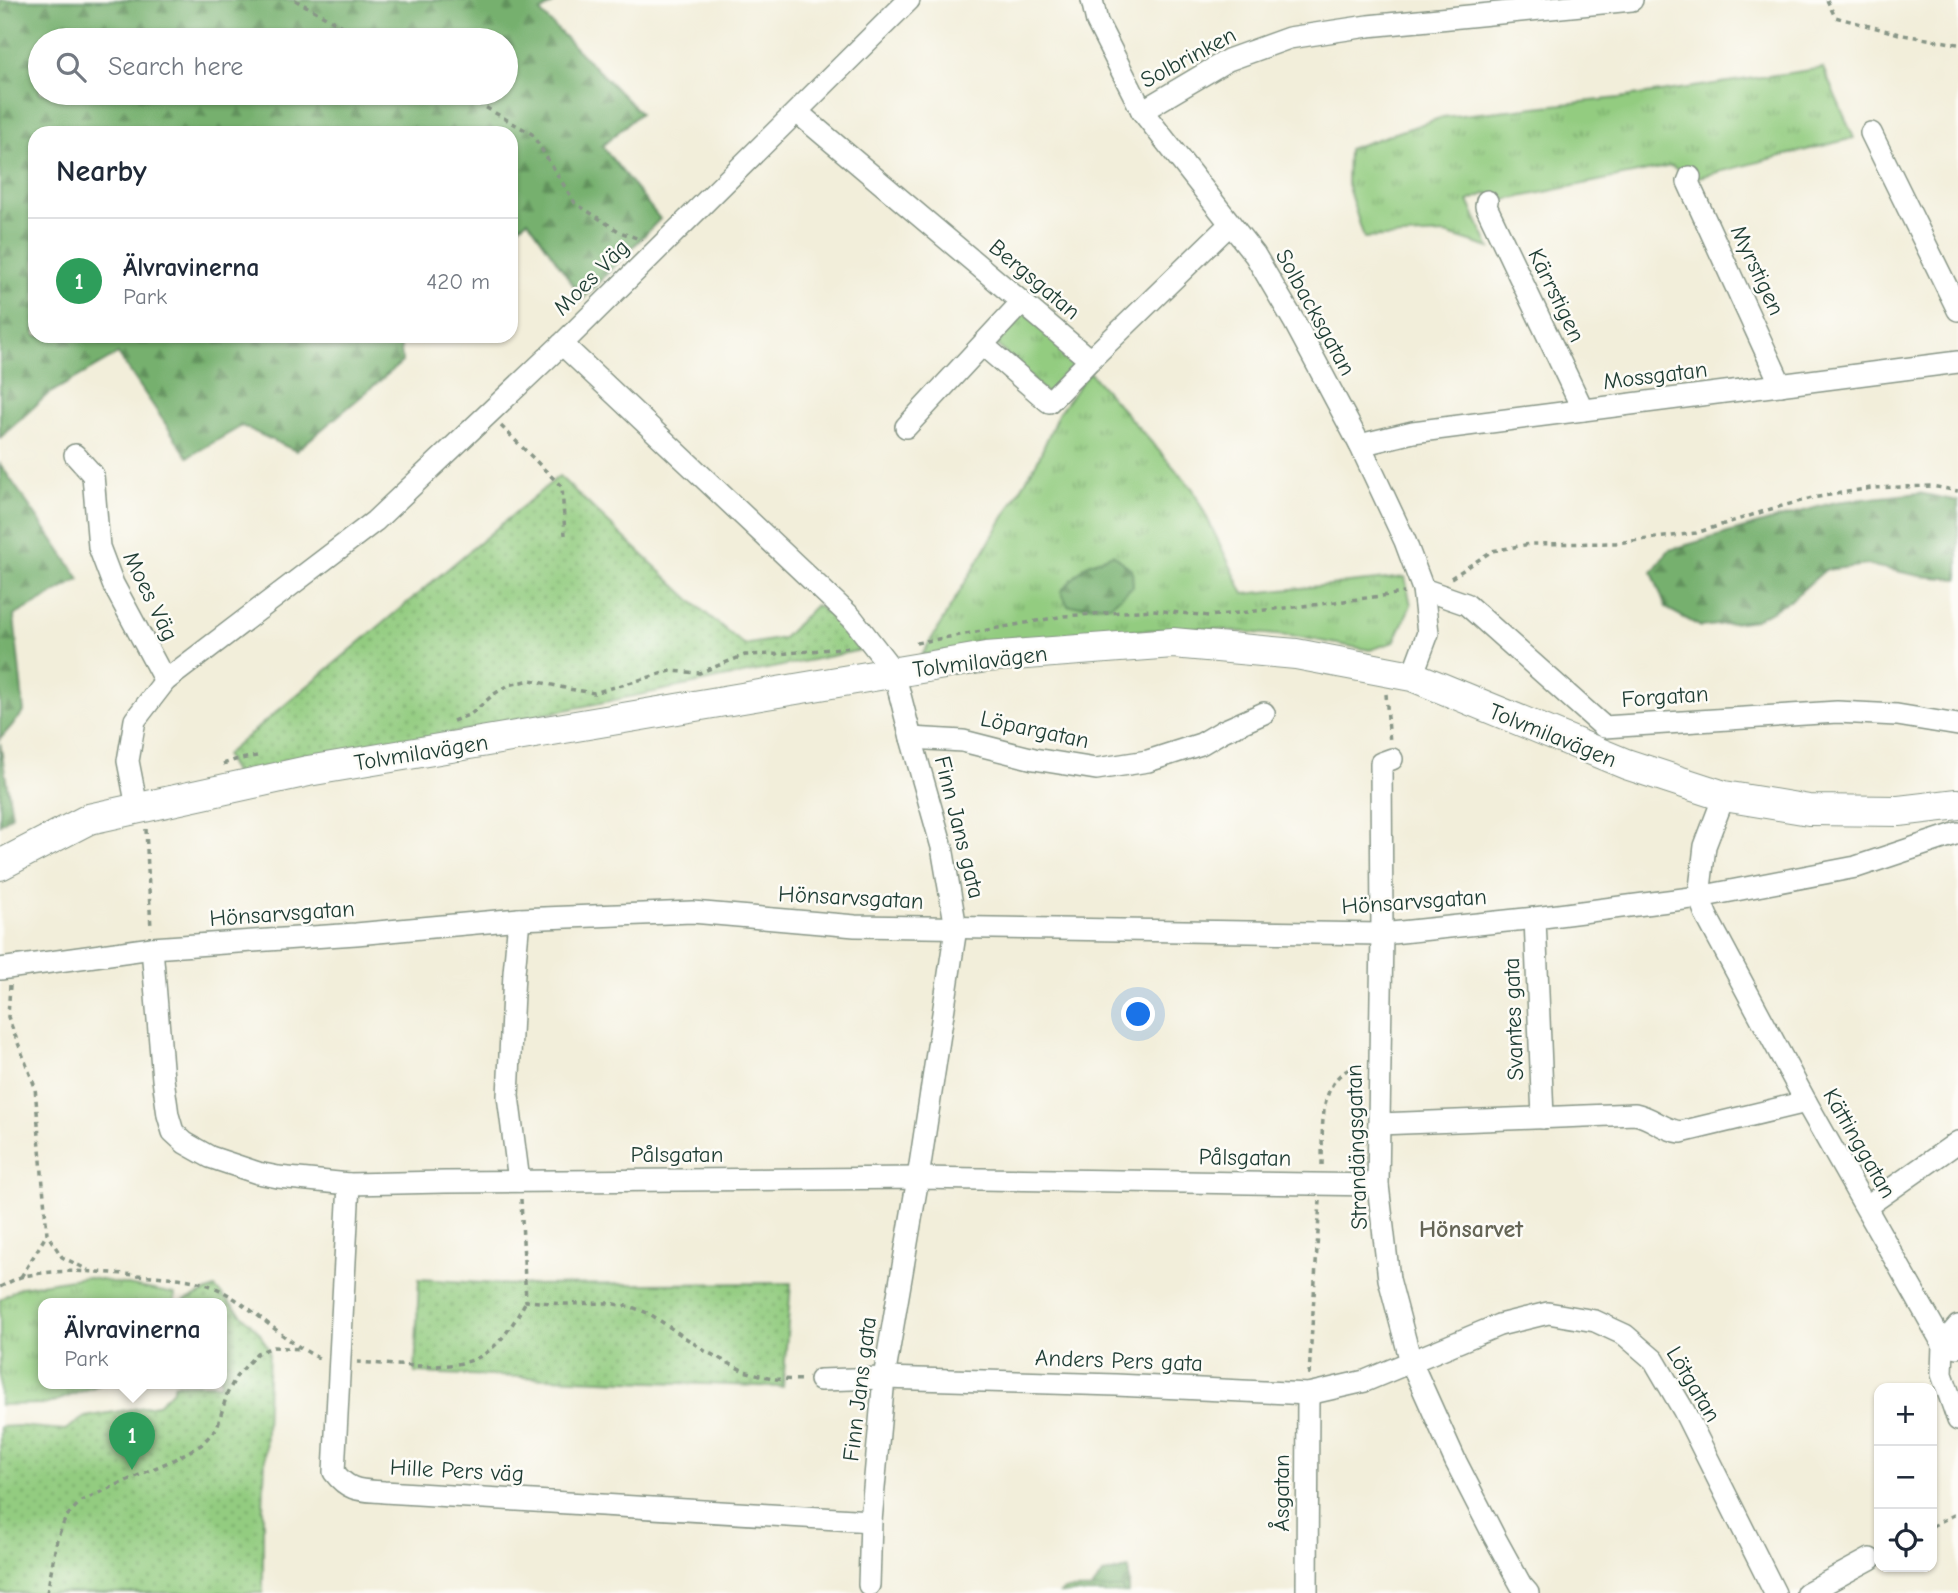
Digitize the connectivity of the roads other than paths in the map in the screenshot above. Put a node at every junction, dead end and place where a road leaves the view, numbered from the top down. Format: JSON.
{"nodes":[{"id":1,"x":909,"y":0,"type":"edge"},
{"id":2,"x":1092,"y":0,"type":"edge"},
{"id":3,"x":1632,"y":0,"type":"edge"},
{"id":4,"x":1142,"y":111,"type":"junction"},
{"id":5,"x":797,"y":112,"type":"junction"},
{"id":6,"x":1871,"y":133,"type":"dead end"},
{"id":7,"x":1690,"y":177,"type":"dead end"},
{"id":8,"x":1487,"y":201,"type":"dead end"},
{"id":9,"x":1230,"y":224,"type":"junction"},
{"id":10,"x":1021,"y":303,"type":"junction"},
{"id":11,"x":1958,"y":310,"type":"edge"},
{"id":12,"x":562,"y":344,"type":"junction"},
{"id":13,"x":983,"y":345,"type":"junction"},
{"id":14,"x":1090,"y":360,"type":"junction"},
{"id":15,"x":1958,"y":362,"type":"edge"},
{"id":16,"x":1781,"y":385,"type":"junction"},
{"id":17,"x":1583,"y":410,"type":"junction"},
{"id":18,"x":906,"y":427,"type":"dead end"},
{"id":19,"x":1360,"y":445,"type":"junction"},
{"id":20,"x":75,"y":454,"type":"dead end"},
{"id":21,"x":1423,"y":589,"type":"junction"},
{"id":22,"x":894,"y":672,"type":"junction"},
{"id":23,"x":1402,"y":674,"type":"junction"},
{"id":24,"x":165,"y":681,"type":"junction"},
{"id":25,"x":1264,"y":713,"type":"dead end"},
{"id":26,"x":1958,"y":724,"type":"edge"},
{"id":27,"x":911,"y":738,"type":"junction"},
{"id":28,"x":1392,"y":759,"type":"road end"},
{"id":29,"x":1724,"y":796,"type":"junction"},
{"id":30,"x":1958,"y":804,"type":"edge"},
{"id":31,"x":141,"y":806,"type":"junction"},
{"id":32,"x":1958,"y":833,"type":"edge"},
{"id":33,"x":0,"y":865,"type":"edge"},
{"id":34,"x":1699,"y":897,"type":"junction"},
{"id":35,"x":1535,"y":918,"type":"junction"},
{"id":36,"x":519,"y":919,"type":"junction"},
{"id":37,"x":956,"y":928,"type":"junction"},
{"id":38,"x":1382,"y":934,"type":"junction"},
{"id":39,"x":152,"y":948,"type":"junction"},
{"id":40,"x":4,"y":965,"type":"edge"},
{"id":41,"x":1806,"y":1102,"type":"junction"},
{"id":42,"x":1543,"y":1118,"type":"junction"},
{"id":43,"x":1379,"y":1124,"type":"junction"},
{"id":44,"x":1958,"y":1142,"type":"edge"},
{"id":45,"x":918,"y":1178,"type":"junction"},
{"id":46,"x":519,"y":1181,"type":"junction"},
{"id":47,"x":349,"y":1184,"type":"junction"},
{"id":48,"x":1378,"y":1185,"type":"junction"},
{"id":49,"x":1867,"y":1206,"type":"junction"},
{"id":50,"x":1958,"y":1326,"type":"edge"},
{"id":51,"x":1950,"y":1346,"type":"edge"},
{"id":52,"x":1411,"y":1362,"type":"junction"},
{"id":53,"x":884,"y":1378,"type":"junction"},
{"id":54,"x":820,"y":1380,"type":"road end"},
{"id":55,"x":1308,"y":1394,"type":"junction"},
{"id":56,"x":1958,"y":1420,"type":"edge"},
{"id":57,"x":872,"y":1521,"type":"junction"},
{"id":58,"x":1870,"y":1559,"type":"dead end"},
{"id":59,"x":869,"y":1585,"type":"dead end"},
{"id":60,"x":1307,"y":1593,"type":"edge"},
{"id":61,"x":1528,"y":1593,"type":"edge"},
{"id":62,"x":1775,"y":1593,"type":"edge"},
{"id":63,"x":1807,"y":1593,"type":"edge"}],
"edges":[{"from":1,"to":5,"type":"street","name":"Moes Väg"},
{"from":2,"to":4,"type":"street","name":"Solbacksgatan"},
{"from":3,"to":4,"type":"street","name":"Solbrinken"},
{"from":4,"to":9,"type":"street","name":"Solbacksgatan"},
{"from":5,"to":10,"type":"street","name":"Bergsgatan"},
{"from":5,"to":12,"type":"street","name":"Moes Väg"},
{"from":6,"to":11,"type":"street"},
{"from":7,"to":16,"type":"street","name":"Myrstigen"},
{"from":8,"to":17,"type":"street","name":"Kärrstigen"},
{"from":9,"to":14,"type":"street"},
{"from":9,"to":19,"type":"street","name":"Solbacksgatan"},
{"from":10,"to":13,"type":"street"},
{"from":10,"to":14,"type":"street","name":"Bergsgatan"},
{"from":12,"to":22,"type":"street","name":"Finn Jans gata"},
{"from":12,"to":24,"type":"street","name":"Moes Väg"},
{"from":13,"to":14,"type":"street"},
{"from":13,"to":18,"type":"street"},
{"from":15,"to":16,"type":"street","name":"Mossgatan"},
{"from":16,"to":17,"type":"street","name":"Mossgatan"},
{"from":17,"to":19,"type":"street","name":"Mossgatan"},
{"from":19,"to":21,"type":"street","name":"Solbacksgatan"},
{"from":20,"to":24,"type":"street","name":"Moes Väg"},
{"from":21,"to":23,"type":"street","name":"Solbacksgatan"},
{"from":21,"to":26,"type":"street","name":"Forgatan"},
{"from":22,"to":23,"type":"street","name":"Tolvmilavägen"},
{"from":22,"to":27,"type":"street","name":"Finn Jans gata"},
{"from":22,"to":31,"type":"street","name":"Tolvmilavägen"},
{"from":23,"to":29,"type":"street","name":"Tolvmilavägen"},
{"from":24,"to":31,"type":"street","name":"Moes Väg"},
{"from":25,"to":27,"type":"street","name":"Löpargatan"},
{"from":27,"to":37,"type":"street","name":"Finn Jans gata"},
{"from":28,"to":38,"type":"street","name":"Strandängsgatan"},
{"from":29,"to":30,"type":"street","name":"Tolvmilavägen"},
{"from":29,"to":34,"type":"street"},
{"from":31,"to":33,"type":"street","name":"Tolvmilavägen"},
{"from":32,"to":34,"type":"street","name":"Hönsarvsgatan"},
{"from":34,"to":35,"type":"street","name":"Hönsarvsgatan"},
{"from":34,"to":41,"type":"street","name":"Kättinggatan"},
{"from":35,"to":38,"type":"street","name":"Hönsarvsgatan"},
{"from":35,"to":42,"type":"street","name":"Svantes gata"},
{"from":36,"to":37,"type":"street","name":"Hönsarvsgatan"},
{"from":36,"to":39,"type":"street","name":"Hönsarvsgatan"},
{"from":36,"to":46,"type":"street"},
{"from":37,"to":38,"type":"street","name":"Hönsarvsgatan"},
{"from":37,"to":45,"type":"street","name":"Finn Jans gata"},
{"from":38,"to":43,"type":"street","name":"Strandängsgatan"},
{"from":39,"to":40,"type":"street","name":"Hönsarvsgatan"},
{"from":39,"to":47,"type":"street","name":"Pålsgatan"},
{"from":41,"to":42,"type":"street"},
{"from":41,"to":49,"type":"street","name":"Kättinggatan"},
{"from":42,"to":43,"type":"street"},
{"from":43,"to":48,"type":"street","name":"Strandängsgatan"},
{"from":44,"to":49,"type":"street"},
{"from":45,"to":46,"type":"street","name":"Pålsgatan"},
{"from":45,"to":48,"type":"street","name":"Pålsgatan"},
{"from":45,"to":53,"type":"street","name":"Finn Jans gata"},
{"from":46,"to":47,"type":"street","name":"Pålsgatan"},
{"from":47,"to":57,"type":"street","name":"Hille Pers väg"},
{"from":48,"to":52,"type":"street","name":"Strandängsgatan"},
{"from":49,"to":51,"type":"street","name":"Kättinggatan"},
{"from":50,"to":51,"type":"street"},
{"from":51,"to":56,"type":"street","name":"Kättinggatan"},
{"from":52,"to":55,"type":"street","name":"Anders Pers gata"},
{"from":52,"to":61,"type":"street","name":"Strandängsgatan"},
{"from":52,"to":62,"type":"street","name":"Lötgatan"},
{"from":53,"to":54,"type":"street","name":"Anders Pers gata"},
{"from":53,"to":55,"type":"street","name":"Anders Pers gata"},
{"from":53,"to":57,"type":"street","name":"Finn Jans gata"},
{"from":55,"to":60,"type":"street","name":"Åsgatan"},
{"from":57,"to":59,"type":"street","name":"Finn Jans gata"},
{"from":58,"to":63,"type":"street"}]}
